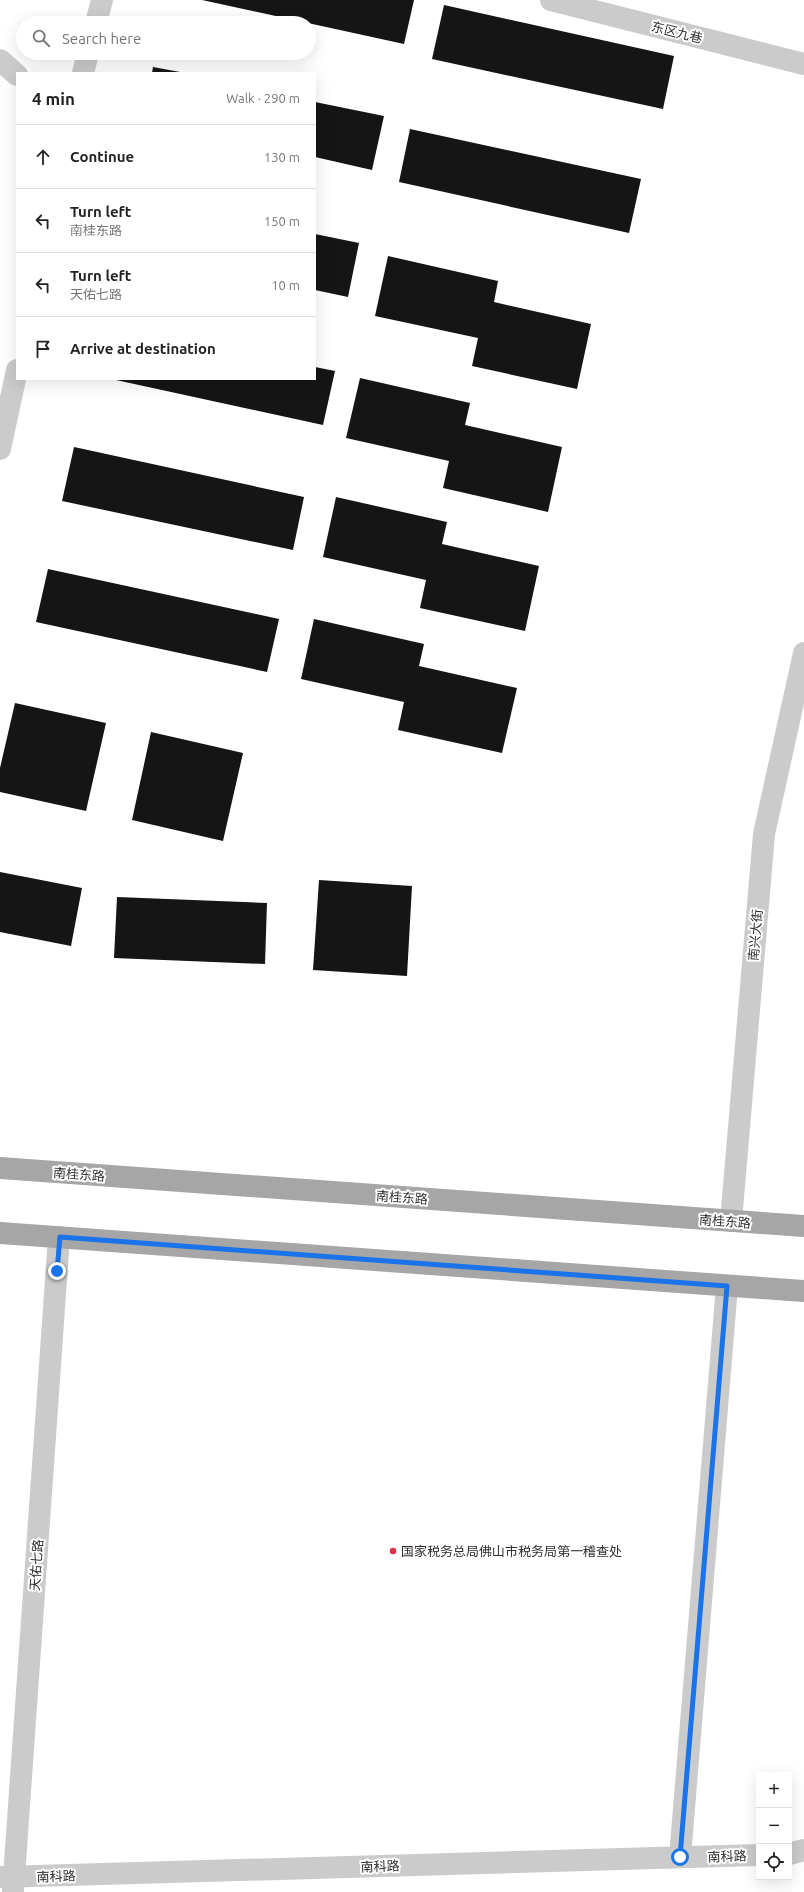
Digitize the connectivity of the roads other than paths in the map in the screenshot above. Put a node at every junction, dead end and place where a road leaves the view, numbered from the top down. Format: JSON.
{"nodes":[{"id":1,"x":102,"y":0,"type":"edge"},
{"id":2,"x":551,"y":0,"type":"edge"},
{"id":3,"x":98,"y":16,"type":"edge"},
{"id":4,"x":0,"y":60,"type":"edge"},
{"id":5,"x":86,"y":60,"type":"edge"},
{"id":6,"x":804,"y":64,"type":"edge"},
{"id":7,"x":83,"y":72,"type":"edge"},
{"id":8,"x":16,"y":74,"type":"edge"},
{"id":9,"x":16,"y":375,"type":"edge"},
{"id":10,"x":0,"y":449,"type":"edge"},
{"id":11,"x":804,"y":653,"type":"edge"},
{"id":12,"x":0,"y":1168,"type":"edge"},
{"id":13,"x":731,"y":1221,"type":"junction"},
{"id":14,"x":804,"y":1226,"type":"edge"},
{"id":15,"x":0,"y":1233,"type":"edge"},
{"id":16,"x":60,"y":1237,"type":"junction"},
{"id":17,"x":727,"y":1286,"type":"junction"},
{"id":18,"x":804,"y":1291,"type":"edge"},
{"id":19,"x":804,"y":1850,"type":"edge"},
{"id":20,"x":792,"y":1853,"type":"edge"},
{"id":21,"x":756,"y":1855,"type":"edge"},
{"id":22,"x":680,"y":1857,"type":"junction"},
{"id":23,"x":9,"y":1882,"type":"edge"}],
"edges":[{"from":1,"to":3,"type":"street"},
{"from":2,"to":6,"type":"street","name":"东区九巷"},
{"from":4,"to":8,"type":"street"},
{"from":5,"to":7,"type":"street"},
{"from":9,"to":10,"type":"street"},
{"from":11,"to":13,"type":"street","name":"南兴大街"},
{"from":12,"to":13,"type":"main road","name":"南桂东路"},
{"from":13,"to":14,"type":"main road","name":"南桂东路"},
{"from":15,"to":16,"type":"main road"},
{"from":16,"to":17,"type":"main road"},
{"from":16,"to":23,"type":"street","name":"天佑七路"},
{"from":17,"to":18,"type":"main road"},
{"from":17,"to":22,"type":"street"},
{"from":19,"to":20,"type":"street"},
{"from":21,"to":22,"type":"street","name":"南科路"},
{"from":22,"to":23,"type":"street","name":"南科路"}]}
